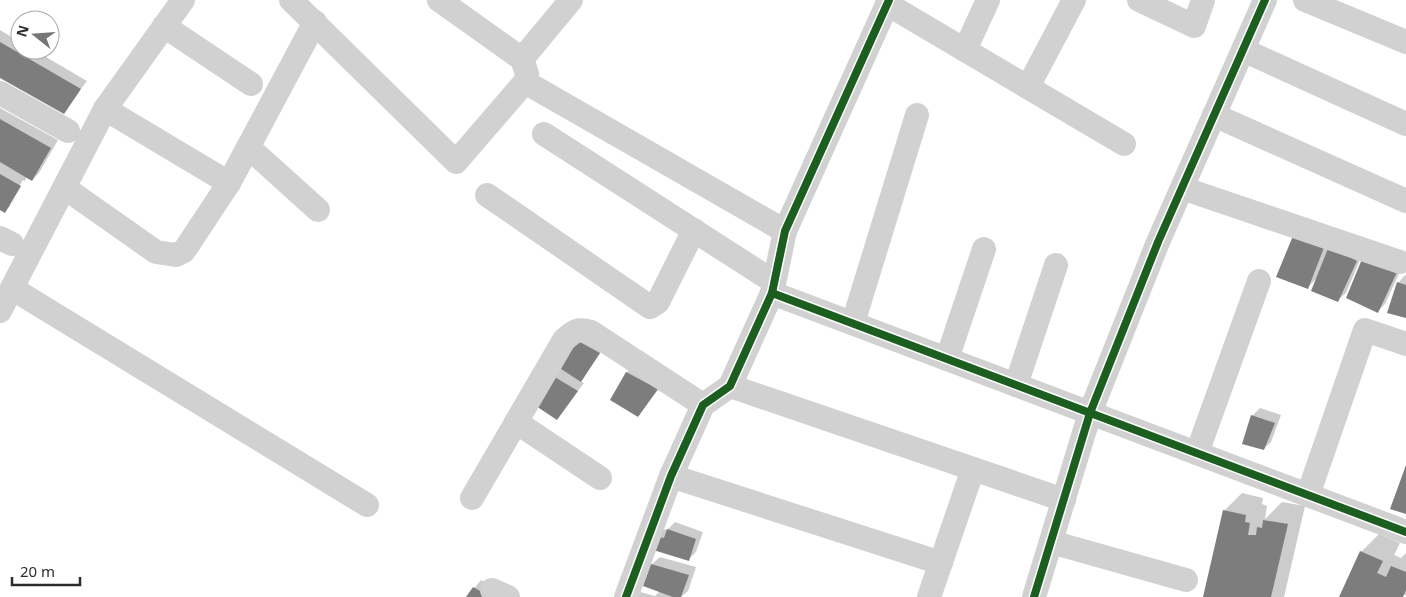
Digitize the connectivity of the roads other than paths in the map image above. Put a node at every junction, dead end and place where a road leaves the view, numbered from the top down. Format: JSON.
{"nodes":[{"id":1,"x":183,"y":0,"type":"edge"},
{"id":2,"x":291,"y":0,"type":"edge"},
{"id":3,"x":439,"y":0,"type":"edge"},
{"id":4,"x":571,"y":0,"type":"edge"},
{"id":5,"x":988,"y":0,"type":"edge"},
{"id":6,"x":1074,"y":0,"type":"edge"},
{"id":7,"x":1139,"y":0,"type":"edge"},
{"id":8,"x":1203,"y":0,"type":"edge"},
{"id":9,"x":1265,"y":0,"type":"edge"},
{"id":10,"x":1305,"y":0,"type":"edge"},
{"id":11,"x":888,"y":2,"type":"edge"},
{"id":12,"x":1331,"y":5,"type":"edge"},
{"id":13,"x":315,"y":22,"type":"junction"},
{"id":14,"x":164,"y":26,"type":"junction"},
{"id":15,"x":1404,"y":37,"type":"edge"},
{"id":16,"x":965,"y":50,"type":"junction"},
{"id":17,"x":1243,"y":50,"type":"junction"},
{"id":18,"x":523,"y":71,"type":"junction"},
{"id":19,"x":251,"y":84,"type":"dead end"},
{"id":20,"x":1028,"y":87,"type":"junction"},
{"id":21,"x":0,"y":94,"type":"edge"},
{"id":22,"x":105,"y":109,"type":"junction"},
{"id":23,"x":917,"y":114,"type":"dead end"},
{"id":24,"x":1214,"y":116,"type":"junction"},
{"id":25,"x":1406,"y":124,"type":"edge"},
{"id":26,"x":68,"y":131,"type":"dead end"},
{"id":27,"x":544,"y":134,"type":"dead end"},
{"id":28,"x":1124,"y":144,"type":"dead end"},
{"id":29,"x":248,"y":147,"type":"junction"},
{"id":30,"x":229,"y":183,"type":"junction"},
{"id":31,"x":65,"y":188,"type":"junction"},
{"id":32,"x":1182,"y":188,"type":"junction"},
{"id":33,"x":487,"y":195,"type":"dead end"},
{"id":34,"x":1406,"y":201,"type":"edge"},
{"id":35,"x":318,"y":210,"type":"dead end"},
{"id":36,"x":694,"y":230,"type":"junction"},
{"id":37,"x":785,"y":231,"type":"junction"},
{"id":38,"x":984,"y":249,"type":"dead end"},
{"id":39,"x":1400,"y":262,"type":"dead end"},
{"id":40,"x":1056,"y":265,"type":"dead end"},
{"id":41,"x":1259,"y":281,"type":"dead end"},
{"id":42,"x":773,"y":287,"type":"junction"},
{"id":43,"x":13,"y":289,"type":"junction"},
{"id":44,"x":0,"y":311,"type":"edge"},
{"id":45,"x":853,"y":323,"type":"junction"},
{"id":46,"x":1406,"y":344,"type":"edge"},
{"id":47,"x":947,"y":359,"type":"junction"},
{"id":48,"x":1016,"y":385,"type":"junction"},
{"id":49,"x":730,"y":386,"type":"junction"},
{"id":50,"x":703,"y":405,"type":"junction"},
{"id":51,"x":1090,"y":413,"type":"junction"},
{"id":52,"x":516,"y":422,"type":"junction"},
{"id":53,"x":1197,"y":453,"type":"junction"},
{"id":54,"x":973,"y":469,"type":"junction"},
{"id":55,"x":671,"y":476,"type":"junction"},
{"id":56,"x":600,"y":478,"type":"dead end"},
{"id":57,"x":1308,"y":495,"type":"junction"},
{"id":58,"x":472,"y":498,"type":"dead end"},
{"id":59,"x":1064,"y":500,"type":"junction"},
{"id":60,"x":367,"y":505,"type":"dead end"},
{"id":61,"x":1406,"y":532,"type":"edge"},
{"id":62,"x":1051,"y":542,"type":"junction"},
{"id":63,"x":941,"y":563,"type":"junction"},
{"id":64,"x":1186,"y":580,"type":"dead end"},
{"id":65,"x":626,"y":597,"type":"edge"},
{"id":66,"x":929,"y":597,"type":"edge"},
{"id":67,"x":1034,"y":597,"type":"edge"}],
"edges":[{"from":1,"to":14,"type":"street"},
{"from":2,"to":13,"type":"street"},
{"from":3,"to":18,"type":"street"},
{"from":4,"to":18,"type":"street"},
{"from":5,"to":16,"type":"street"},
{"from":6,"to":20,"type":"street"},
{"from":7,"to":8,"type":"street"},
{"from":9,"to":17,"type":"street"},
{"from":10,"to":12,"type":"street"},
{"from":11,"to":16,"type":"street"},
{"from":11,"to":37,"type":"street"},
{"from":12,"to":15,"type":"street"},
{"from":13,"to":18,"type":"street"},
{"from":13,"to":29,"type":"street"},
{"from":14,"to":19,"type":"street"},
{"from":14,"to":22,"type":"street"},
{"from":16,"to":20,"type":"street"},
{"from":17,"to":24,"type":"street"},
{"from":17,"to":25,"type":"street"},
{"from":18,"to":37,"type":"street"},
{"from":20,"to":28,"type":"street"},
{"from":21,"to":26,"type":"street"},
{"from":22,"to":30,"type":"street"},
{"from":22,"to":31,"type":"street"},
{"from":23,"to":45,"type":"street"},
{"from":24,"to":32,"type":"street"},
{"from":24,"to":34,"type":"street"},
{"from":27,"to":36,"type":"street"},
{"from":29,"to":30,"type":"street"},
{"from":29,"to":35,"type":"street"},
{"from":30,"to":31,"type":"street"},
{"from":31,"to":43,"type":"street"},
{"from":32,"to":39,"type":"street"},
{"from":32,"to":51,"type":"street"},
{"from":33,"to":36,"type":"street"},
{"from":36,"to":42,"type":"street"},
{"from":37,"to":42,"type":"street"},
{"from":38,"to":47,"type":"street"},
{"from":40,"to":48,"type":"street"},
{"from":41,"to":53,"type":"street"},
{"from":42,"to":45,"type":"street"},
{"from":42,"to":49,"type":"street"},
{"from":43,"to":44,"type":"street"},
{"from":43,"to":60,"type":"street"},
{"from":45,"to":47,"type":"street"},
{"from":46,"to":57,"type":"street"},
{"from":47,"to":48,"type":"street"},
{"from":48,"to":51,"type":"street"},
{"from":49,"to":50,"type":"street"},
{"from":49,"to":54,"type":"street"},
{"from":50,"to":52,"type":"street"},
{"from":50,"to":55,"type":"street"},
{"from":51,"to":53,"type":"street"},
{"from":51,"to":59,"type":"street"},
{"from":52,"to":56,"type":"street"},
{"from":52,"to":58,"type":"street"},
{"from":53,"to":57,"type":"street"},
{"from":54,"to":59,"type":"street"},
{"from":54,"to":63,"type":"street"},
{"from":55,"to":63,"type":"street"},
{"from":55,"to":65,"type":"street"},
{"from":57,"to":61,"type":"street"},
{"from":59,"to":62,"type":"street"},
{"from":62,"to":64,"type":"street"},
{"from":62,"to":67,"type":"street"},
{"from":63,"to":66,"type":"street"}]}
